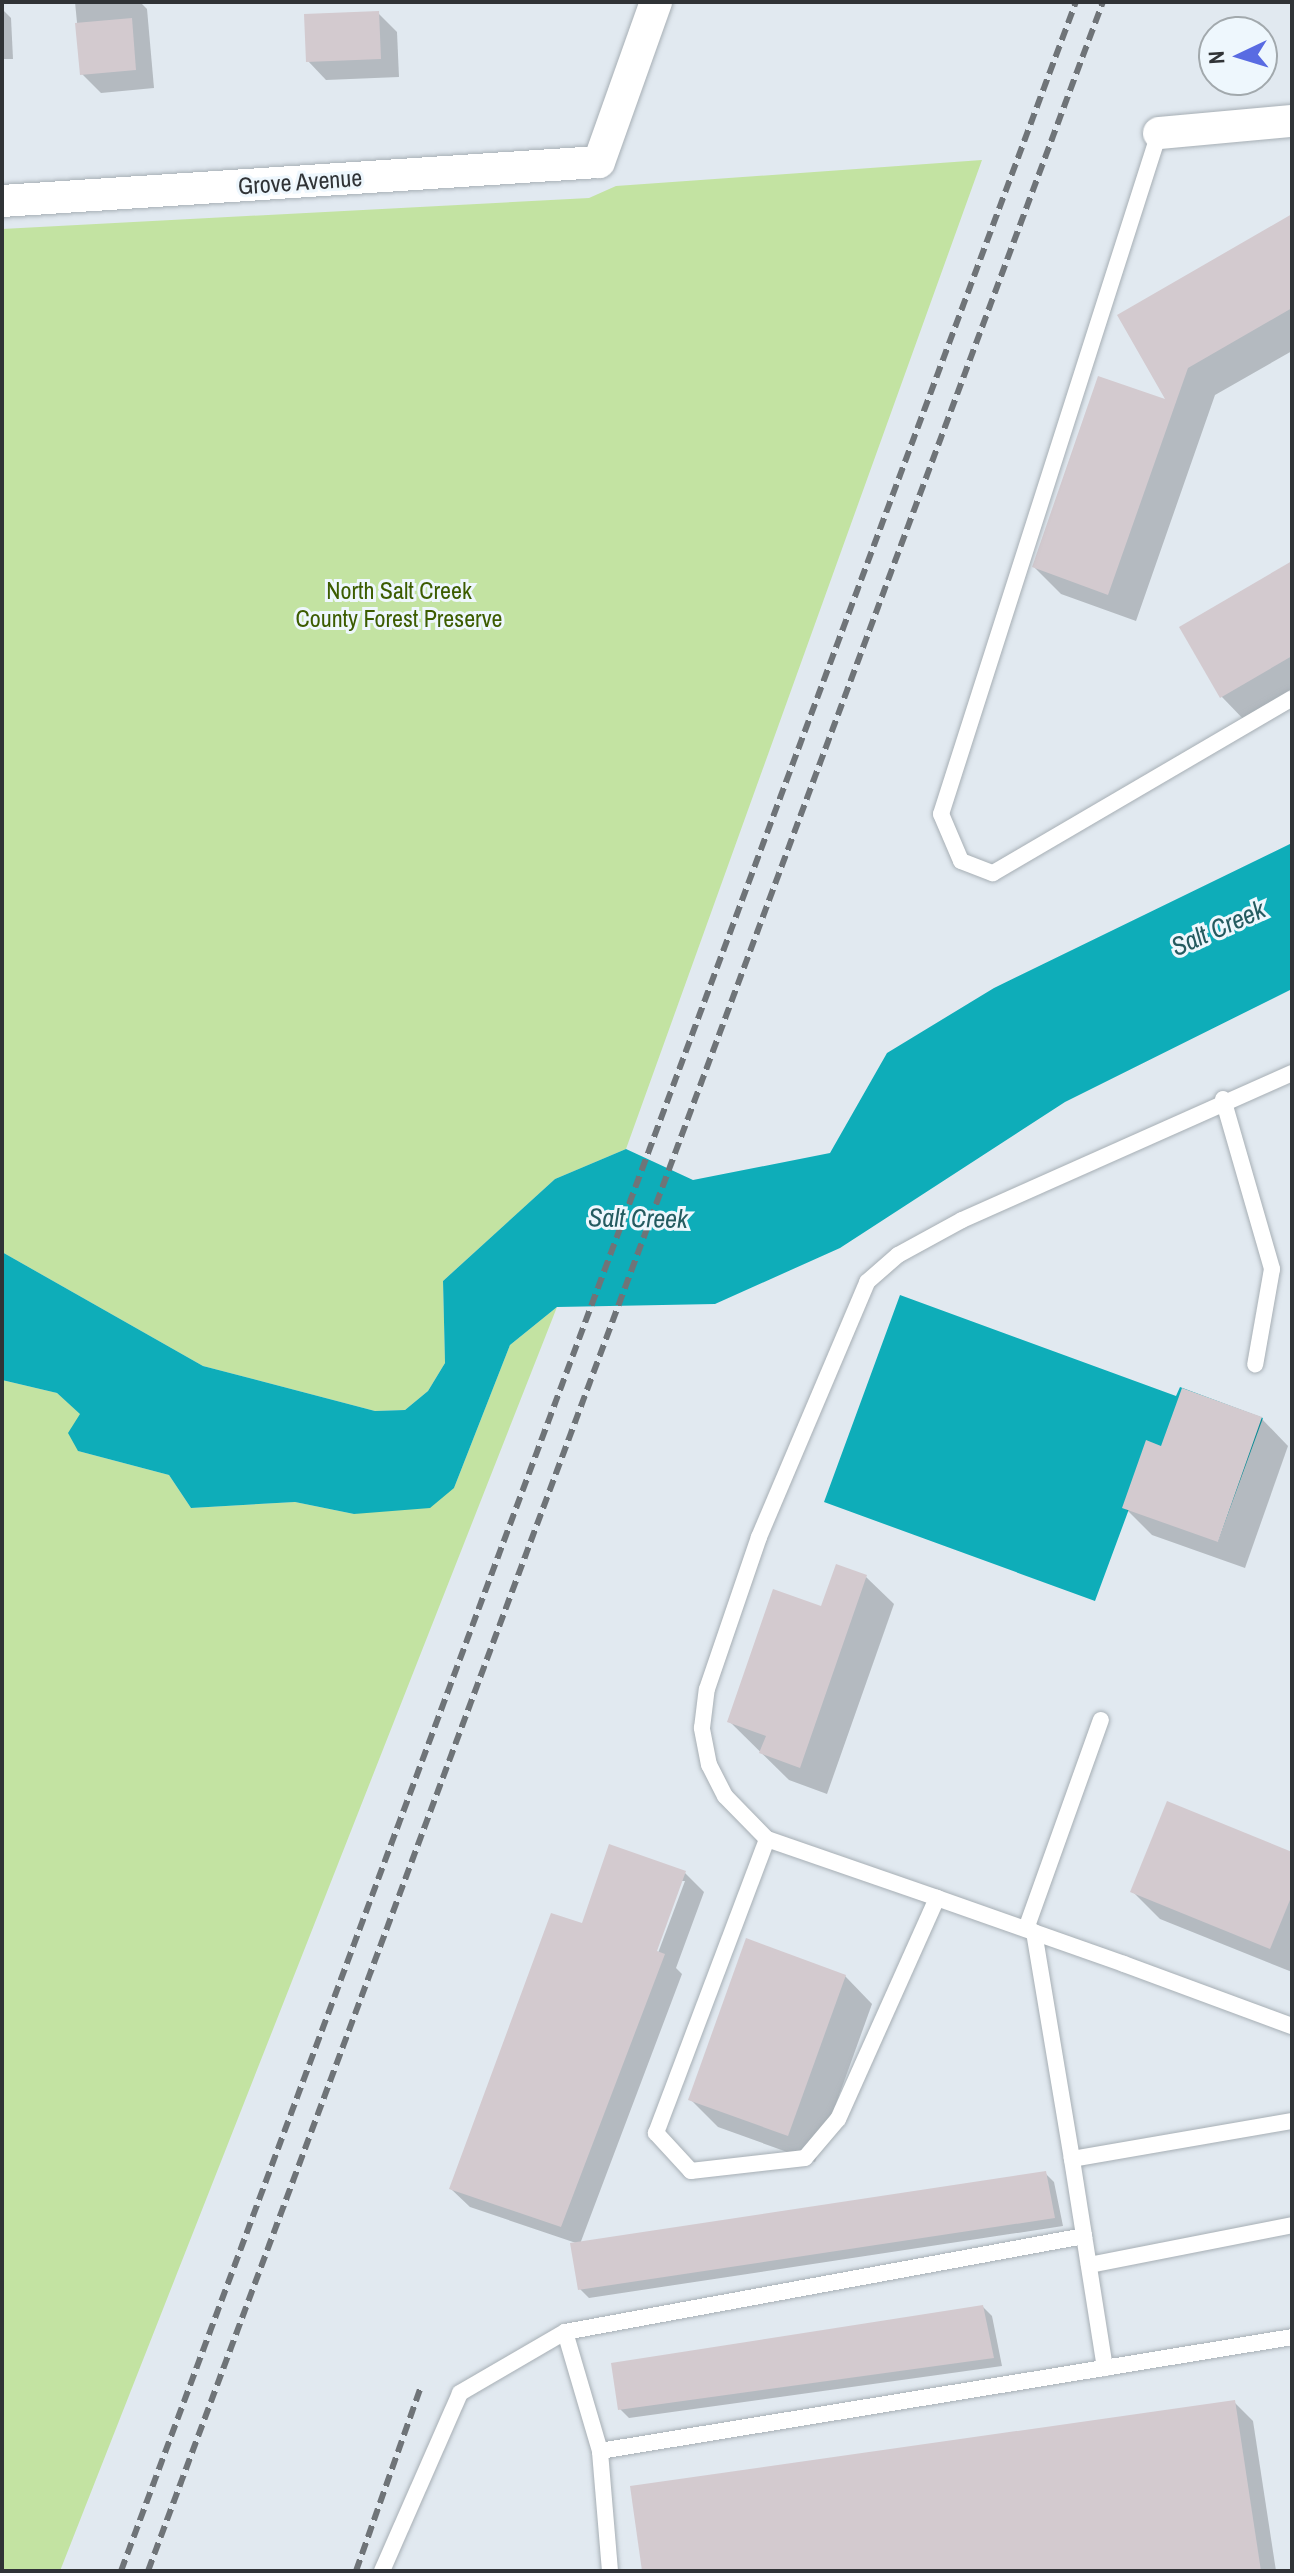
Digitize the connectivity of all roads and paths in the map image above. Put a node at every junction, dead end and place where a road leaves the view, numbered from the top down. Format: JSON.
{"nodes":[{"id":1,"x":656,"y":2,"type":"edge"},
{"id":2,"x":1292,"y":121,"type":"edge"},
{"id":3,"x":1159,"y":133,"type":"joint"},
{"id":4,"x":2,"y":201,"type":"edge"},
{"id":5,"x":1292,"y":698,"type":"edge"},
{"id":6,"x":1292,"y":1073,"type":"edge"},
{"id":7,"x":1223,"y":1099,"type":"junction"},
{"id":8,"x":1255,"y":1365,"type":"dead end"},
{"id":9,"x":1101,"y":1720,"type":"dead end"},
{"id":10,"x":767,"y":1839,"type":"junction"},
{"id":11,"x":937,"y":1898,"type":"junction"},
{"id":12,"x":1030,"y":1931,"type":"junction"},
{"id":13,"x":1292,"y":2026,"type":"edge"},
{"id":14,"x":1292,"y":2121,"type":"edge"},
{"id":15,"x":1072,"y":2159,"type":"junction"},
{"id":16,"x":1292,"y":2225,"type":"edge"},
{"id":17,"x":1084,"y":2236,"type":"junction"},
{"id":18,"x":1089,"y":2265,"type":"junction"},
{"id":19,"x":565,"y":2332,"type":"junction"},
{"id":20,"x":1292,"y":2337,"type":"edge"},
{"id":21,"x":1105,"y":2368,"type":"junction"},
{"id":22,"x":600,"y":2451,"type":"junction"},
{"id":23,"x":382,"y":2571,"type":"edge"},
{"id":24,"x":610,"y":2571,"type":"edge"}],
"edges":[{"from":1,"to":4,"type":"street","name":"Grove Avenue"},
{"from":2,"to":3,"type":"street"},
{"from":3,"to":5,"type":"lane"},
{"from":6,"to":7,"type":"lane"},
{"from":7,"to":8,"type":"lane"},
{"from":7,"to":10,"type":"lane"},
{"from":9,"to":12,"type":"lane"},
{"from":10,"to":11,"type":"lane"},
{"from":10,"to":11,"type":"lane"},
{"from":11,"to":12,"type":"lane"},
{"from":12,"to":13,"type":"lane"},
{"from":12,"to":15,"type":"lane"},
{"from":14,"to":15,"type":"lane"},
{"from":15,"to":17,"type":"lane"},
{"from":16,"to":18,"type":"lane"},
{"from":17,"to":18,"type":"lane"},
{"from":17,"to":19,"type":"lane"},
{"from":18,"to":21,"type":"lane"},
{"from":19,"to":22,"type":"lane"},
{"from":19,"to":23,"type":"lane"},
{"from":20,"to":21,"type":"lane"},
{"from":21,"to":22,"type":"lane"},
{"from":22,"to":24,"type":"lane"}]}
